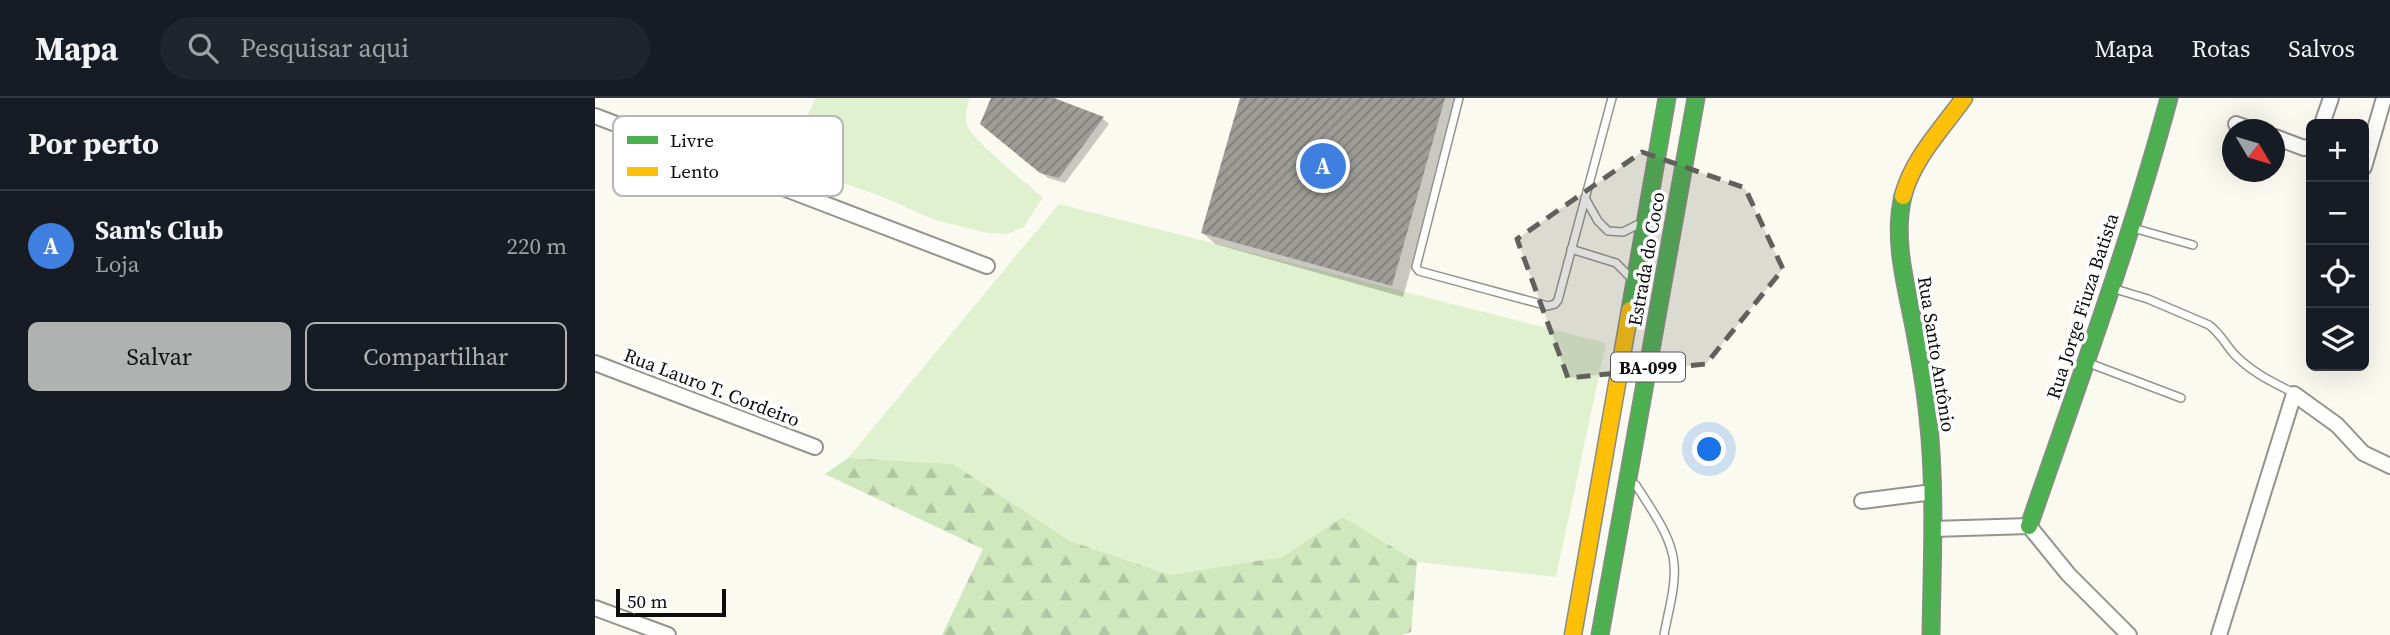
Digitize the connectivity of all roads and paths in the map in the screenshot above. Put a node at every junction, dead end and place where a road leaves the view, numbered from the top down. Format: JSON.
{"nodes":[{"id":1,"x":1459,"y":98,"type":"edge"},
{"id":2,"x":1612,"y":98,"type":"edge"},
{"id":3,"x":1667,"y":98,"type":"edge"},
{"id":4,"x":1696,"y":98,"type":"edge"},
{"id":5,"x":1963,"y":98,"type":"edge"},
{"id":6,"x":2169,"y":98,"type":"edge"},
{"id":7,"x":2331,"y":98,"type":"edge"},
{"id":8,"x":2384,"y":98,"type":"edge"},
{"id":9,"x":595,"y":116,"type":"edge"},
{"id":10,"x":2324,"y":119,"type":"edge"},
{"id":11,"x":613,"y":123,"type":"edge"},
{"id":12,"x":2285,"y":141,"type":"edge"},
{"id":13,"x":2306,"y":147,"type":"edge"},
{"id":14,"x":2369,"y":150,"type":"edge"},
{"id":15,"x":805,"y":196,"type":"edge"},
{"id":16,"x":1585,"y":198,"type":"junction"},
{"id":17,"x":1644,"y":222,"type":"junction"},
{"id":18,"x":2130,"y":227,"type":"junction"},
{"id":19,"x":2193,"y":245,"type":"dead end"},
{"id":20,"x":1571,"y":249,"type":"junction"},
{"id":21,"x":986,"y":265,"type":"dead end"},
{"id":22,"x":1633,"y":280,"type":"junction"},
{"id":23,"x":2111,"y":288,"type":"junction"},
{"id":24,"x":595,"y":362,"type":"edge"},
{"id":25,"x":2086,"y":362,"type":"junction"},
{"id":26,"x":2294,"y":394,"type":"junction"},
{"id":27,"x":2181,"y":398,"type":"dead end"},
{"id":28,"x":815,"y":447,"type":"dead end"},
{"id":29,"x":2390,"y":466,"type":"edge"},
{"id":30,"x":1629,"y":474,"type":"junction"},
{"id":31,"x":1933,"y":492,"type":"junction"},
{"id":32,"x":1862,"y":501,"type":"dead end"},
{"id":33,"x":2029,"y":526,"type":"junction"},
{"id":34,"x":1933,"y":529,"type":"junction"},
{"id":35,"x":595,"y":608,"type":"edge"},
{"id":36,"x":668,"y":635,"type":"edge"},
{"id":37,"x":1573,"y":635,"type":"edge"},
{"id":38,"x":1600,"y":635,"type":"edge"},
{"id":39,"x":1664,"y":635,"type":"edge"},
{"id":40,"x":1931,"y":635,"type":"edge"},
{"id":41,"x":2129,"y":635,"type":"edge"},
{"id":42,"x":2219,"y":635,"type":"edge"}],
"edges":[{"from":1,"to":20,"type":"lane"},
{"from":2,"to":16,"type":"lane"},
{"from":3,"to":17,"type":"main road","name":"Estrada do Coco","number":"BA-099"},
{"from":4,"to":30,"type":"main road","name":"Estrada do Coco","number":"BA-099"},
{"from":5,"to":31,"type":"main road","name":"Rua Santo Antônio"},
{"from":6,"to":18,"type":"main road","name":"Rua Jorge Fiuza Batista"},
{"from":7,"to":10,"type":"street"},
{"from":8,"to":14,"type":"street"},
{"from":9,"to":11,"type":"street"},
{"from":12,"to":13,"type":"street"},
{"from":15,"to":21,"type":"street"},
{"from":16,"to":17,"type":"lane"},
{"from":16,"to":20,"type":"lane"},
{"from":17,"to":22,"type":"main road","name":"Estrada do Coco","number":"BA-099"},
{"from":18,"to":19,"type":"lane"},
{"from":18,"to":23,"type":"main road","name":"Rua Jorge Fiuza Batista"},
{"from":20,"to":22,"type":"lane"},
{"from":22,"to":37,"type":"main road","name":"Estrada do Coco","number":"BA-099"},
{"from":23,"to":25,"type":"main road","name":"Rua Jorge Fiuza Batista"},
{"from":23,"to":26,"type":"lane"},
{"from":24,"to":28,"type":"street","name":"Rua Lauro T. Cordeiro"},
{"from":25,"to":27,"type":"lane"},
{"from":25,"to":33,"type":"main road","name":"Rua Jorge Fiuza Batista"},
{"from":26,"to":29,"type":"street"},
{"from":26,"to":42,"type":"street"},
{"from":30,"to":38,"type":"main road","name":"Estrada do Coco","number":"BA-099"},
{"from":30,"to":39,"type":"lane"},
{"from":31,"to":32,"type":"street"},
{"from":31,"to":34,"type":"main road","name":"Rua Santo Antônio"},
{"from":33,"to":34,"type":"street"},
{"from":33,"to":41,"type":"street"},
{"from":34,"to":40,"type":"main road","name":"Rua Santo Antônio"},
{"from":35,"to":36,"type":"street"}]}
